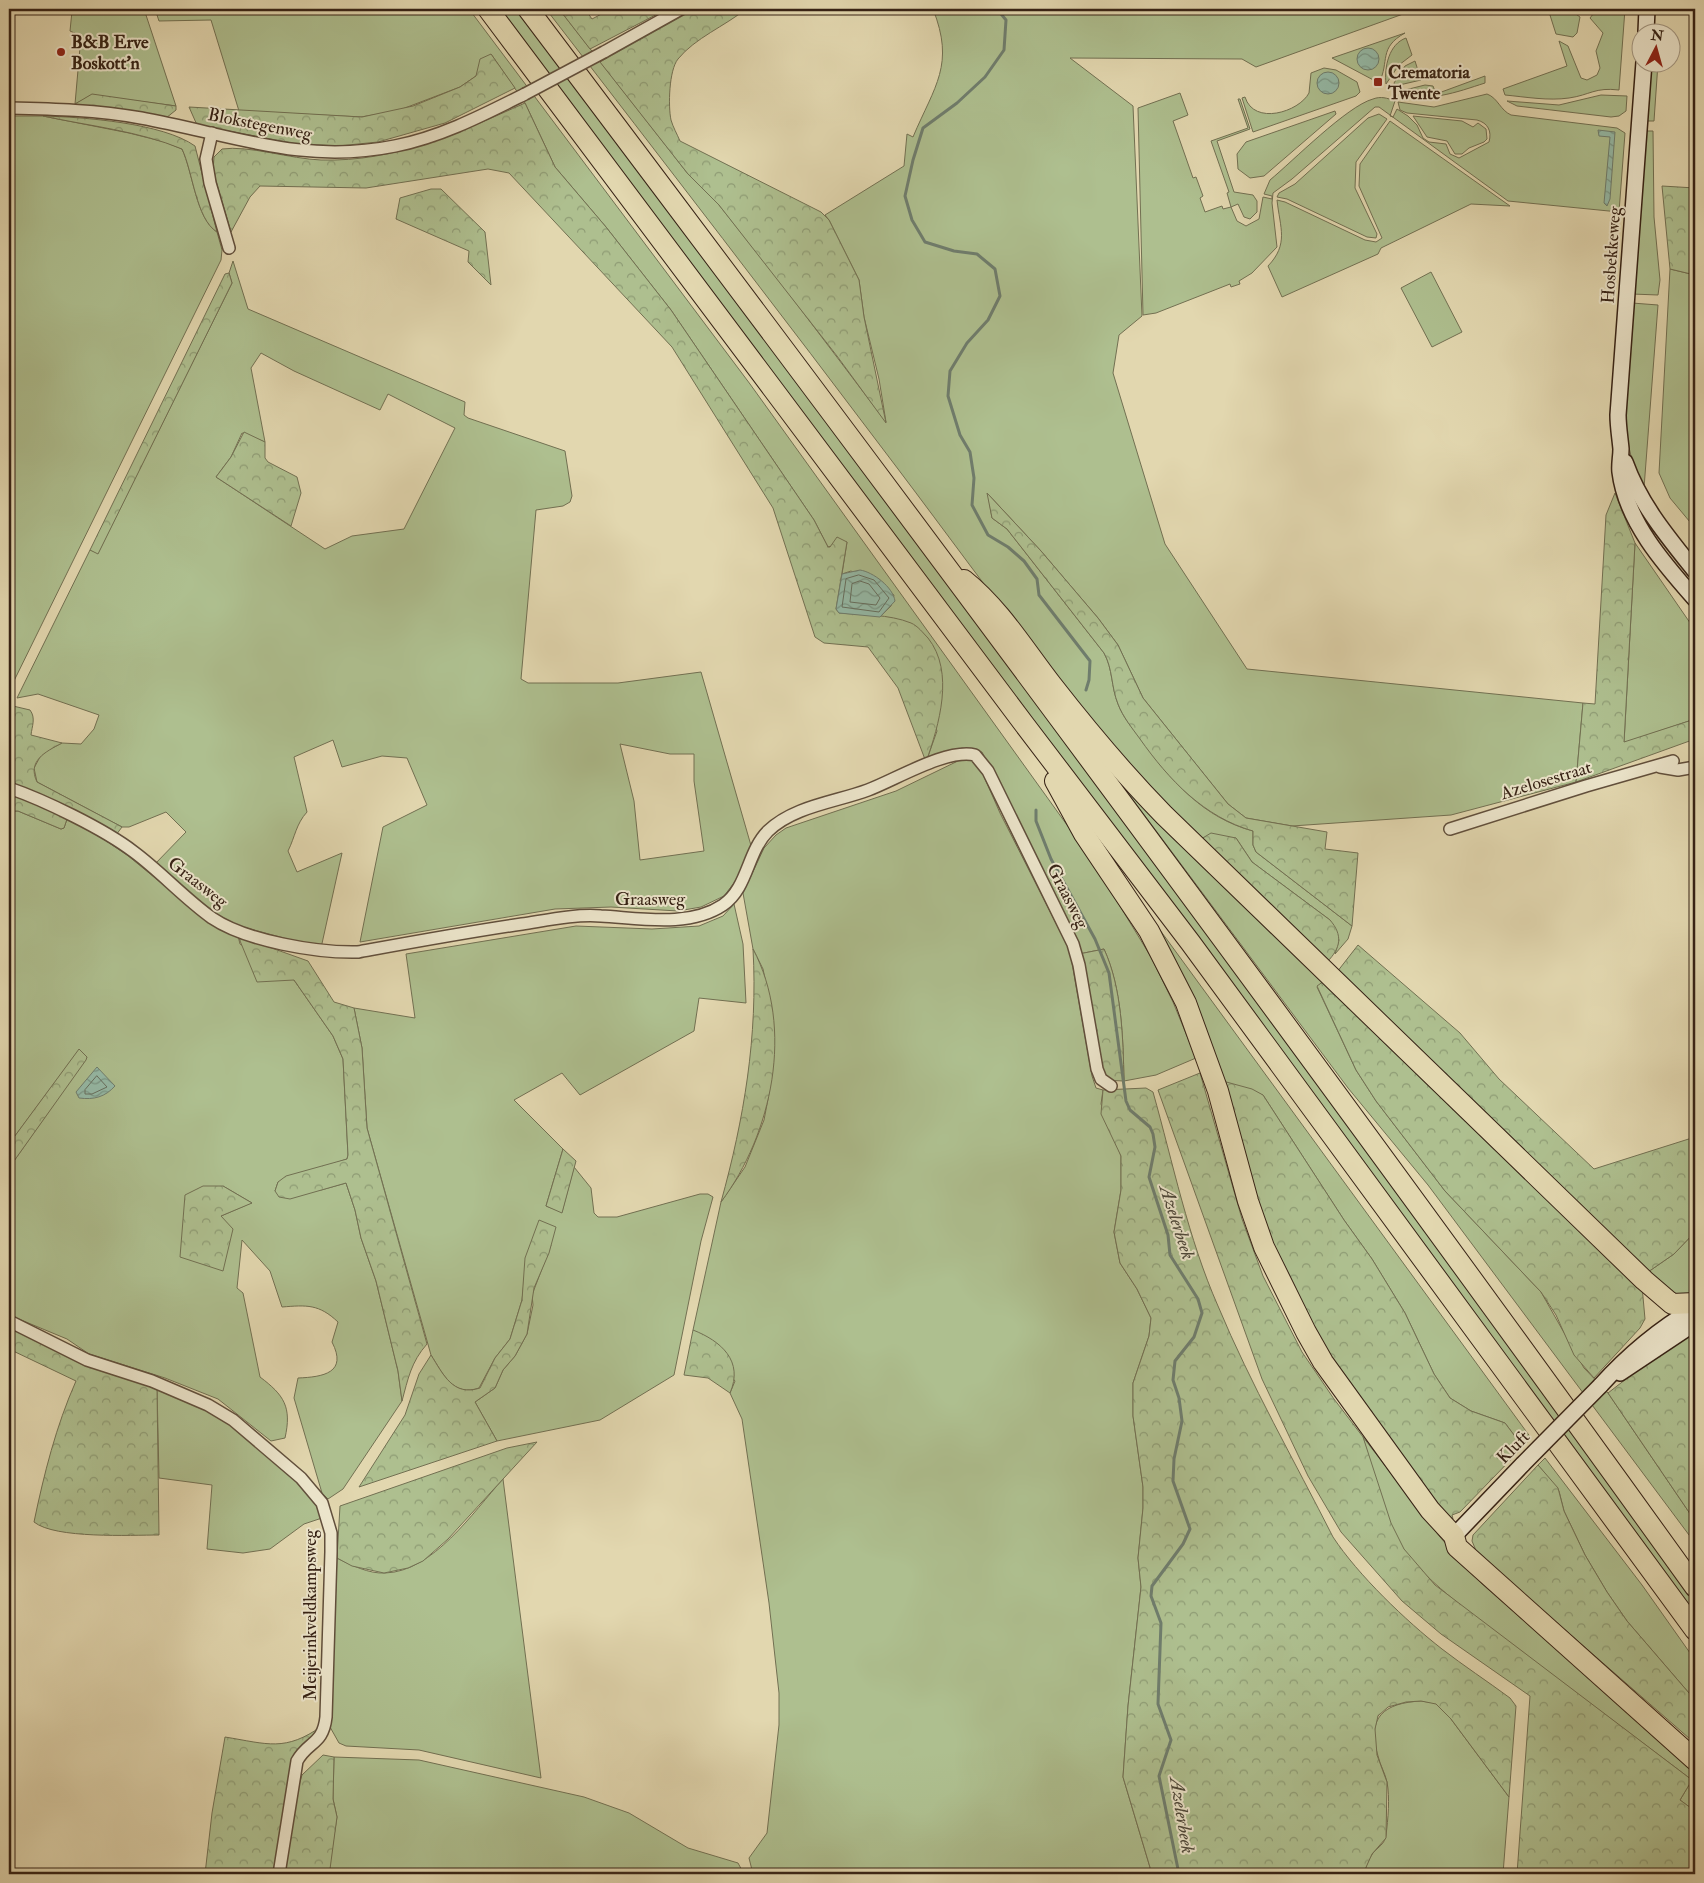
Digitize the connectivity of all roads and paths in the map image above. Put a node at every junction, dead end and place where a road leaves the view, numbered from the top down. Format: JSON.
{"nodes":[{"id":1,"x":488,"y":9,"type":"edge"},
{"id":2,"x":528,"y":9,"type":"edge"},
{"id":3,"x":681,"y":9,"type":"edge"},
{"id":4,"x":1647,"y":9,"type":"edge"},
{"id":5,"x":1646,"y":22,"type":"edge"},
{"id":6,"x":1643,"y":72,"type":"edge"},
{"id":7,"x":9,"y":108,"type":"edge"},
{"id":8,"x":212,"y":133,"type":"junction"},
{"id":9,"x":229,"y":248,"type":"dead end"},
{"id":10,"x":1621,"y":449,"type":"junction"},
{"id":11,"x":942,"y":562,"type":"junction"},
{"id":12,"x":1695,"y":571,"type":"edge"},
{"id":13,"x":1695,"y":599,"type":"edge"},
{"id":14,"x":1024,"y":724,"type":"junction"},
{"id":15,"x":1673,"y":762,"type":"dead end"},
{"id":16,"x":1654,"y":766,"type":"junction"},
{"id":17,"x":1695,"y":767,"type":"edge"},
{"id":18,"x":9,"y":788,"type":"edge"},
{"id":19,"x":1450,"y":829,"type":"dead end"},
{"id":20,"x":1111,"y":1086,"type":"dead end"},
{"id":21,"x":1695,"y":1303,"type":"edge"},
{"id":22,"x":1695,"y":1308,"type":"edge"},
{"id":23,"x":9,"y":1321,"type":"edge"},
{"id":24,"x":1695,"y":1323,"type":"edge"},
{"id":25,"x":1600,"y":1386,"type":"junction"},
{"id":26,"x":1454,"y":1536,"type":"junction"},
{"id":27,"x":1695,"y":1587,"type":"edge"},
{"id":28,"x":1695,"y":1630,"type":"edge"},
{"id":29,"x":1695,"y":1760,"type":"edge"},
{"id":30,"x":279,"y":1874,"type":"edge"}],
"edges":[{"from":1,"to":14,"type":"highway"},
{"from":2,"to":11,"type":"highway"},
{"from":3,"to":8,"type":"street","name":"Blokstegenweg","bridge":true},
{"from":4,"to":5,"type":"main road"},
{"from":6,"to":10,"type":"main road","name":"Hosbekkeweg"},
{"from":7,"to":8,"type":"street","name":"Blokstegenweg"},
{"from":8,"to":9,"type":"street"},
{"from":10,"to":12,"type":"main road","name":"Hosbekkeweg"},
{"from":10,"to":13,"type":"main road","name":"Hosbekkeweg"},
{"from":11,"to":21,"type":"highway"},
{"from":11,"to":27,"type":"highway"},
{"from":14,"to":26,"type":"highway"},
{"from":14,"to":28,"type":"highway"},
{"from":15,"to":16,"type":"street","name":"Azelosestraat"},
{"from":16,"to":17,"type":"street","name":"Azelosestraat"},
{"from":16,"to":19,"type":"street","name":"Azelosestraat"},
{"from":18,"to":20,"type":"street","name":"Graasweg"},
{"from":22,"to":25,"type":"main road","name":"Kluft"},
{"from":23,"to":30,"type":"street","name":"Meijerinkveldkampsweg"},
{"from":24,"to":25,"type":"main road","name":"Kluft"},
{"from":25,"to":26,"type":"main road","name":"Kluft","bridge":true},
{"from":26,"to":29,"type":"highway"}]}
